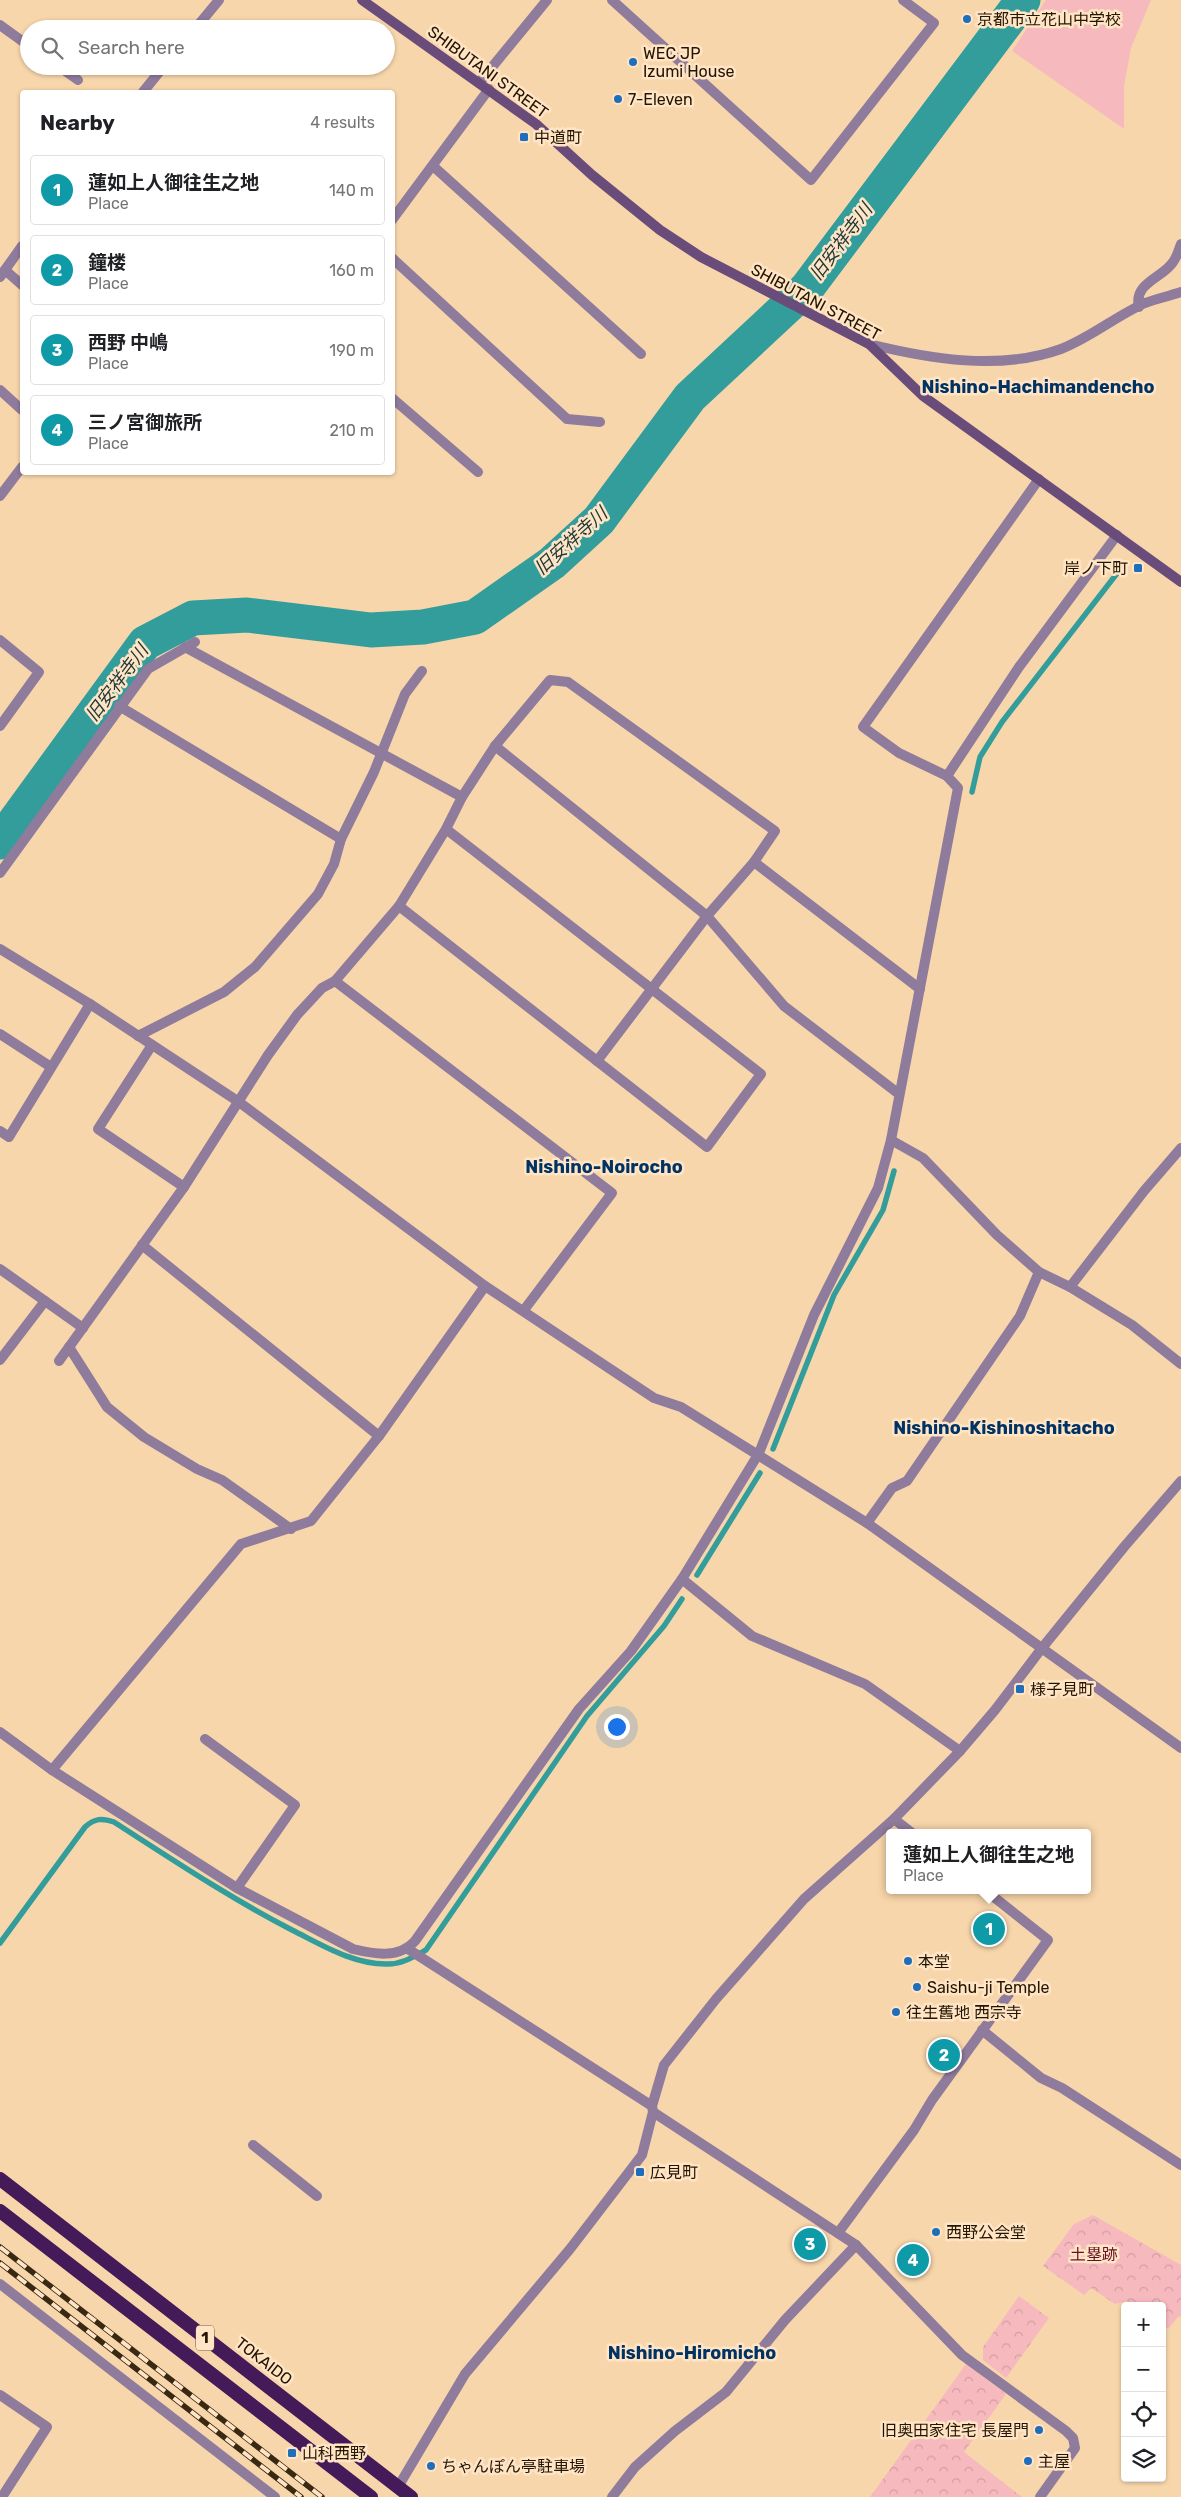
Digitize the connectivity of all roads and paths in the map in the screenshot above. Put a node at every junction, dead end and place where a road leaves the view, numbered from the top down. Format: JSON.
{"nodes":[{"id":1,"x":218,"y":0,"type":"edge"},
{"id":2,"x":362,"y":0,"type":"edge"},
{"id":3,"x":547,"y":0,"type":"edge"},
{"id":4,"x":612,"y":0,"type":"edge"},
{"id":5,"x":903,"y":0,"type":"edge"},
{"id":6,"x":202,"y":20,"type":"edge"},
{"id":7,"x":390,"y":20,"type":"edge"},
{"id":8,"x":395,"y":23,"type":"edge"},
{"id":9,"x":0,"y":25,"type":"edge"},
{"id":10,"x":20,"y":39,"type":"edge"},
{"id":11,"x":71,"y":75,"type":"edge"},
{"id":12,"x":157,"y":75,"type":"edge"},
{"id":13,"x":78,"y":80,"type":"dead end"},
{"id":14,"x":479,"y":83,"type":"junction"},
{"id":15,"x":489,"y":89,"type":"junction"},
{"id":16,"x":145,"y":90,"type":"edge"},
{"id":17,"x":433,"y":166,"type":"junction"},
{"id":18,"x":395,"y":216,"type":"edge"},
{"id":19,"x":1181,"y":244,"type":"edge"},
{"id":20,"x":20,"y":249,"type":"edge"},
{"id":21,"x":395,"y":261,"type":"edge"},
{"id":22,"x":2,"y":274,"type":"edge"},
{"id":23,"x":20,"y":283,"type":"edge"},
{"id":24,"x":1181,"y":292,"type":"edge"},
{"id":25,"x":1139,"y":307,"type":"junction"},
{"id":26,"x":869,"y":344,"type":"junction"},
{"id":27,"x":641,"y":354,"type":"dead end"},
{"id":28,"x":0,"y":390,"type":"edge"},
{"id":29,"x":395,"y":401,"type":"edge"},
{"id":30,"x":20,"y":408,"type":"edge"},
{"id":31,"x":600,"y":422,"type":"dead end"},
{"id":32,"x":20,"y":470,"type":"edge"},
{"id":33,"x":478,"y":472,"type":"dead end"},
{"id":34,"x":1039,"y":479,"type":"junction"},
{"id":35,"x":0,"y":496,"type":"edge"},
{"id":36,"x":1117,"y":535,"type":"junction"},
{"id":37,"x":1181,"y":582,"type":"edge"},
{"id":38,"x":0,"y":640,"type":"edge"},
{"id":39,"x":422,"y":672,"type":"dead end"},
{"id":40,"x":119,"y":706,"type":"junction"},
{"id":41,"x":0,"y":726,"type":"edge"},
{"id":42,"x":495,"y":746,"type":"junction"},
{"id":43,"x":380,"y":753,"type":"junction"},
{"id":44,"x":947,"y":776,"type":"junction"},
{"id":45,"x":462,"y":797,"type":"junction"},
{"id":46,"x":446,"y":829,"type":"junction"},
{"id":47,"x":341,"y":839,"type":"junction"},
{"id":48,"x":754,"y":862,"type":"junction"},
{"id":49,"x":0,"y":873,"type":"edge"},
{"id":50,"x":399,"y":906,"type":"junction"},
{"id":51,"x":707,"y":916,"type":"junction"},
{"id":52,"x":0,"y":950,"type":"edge"},
{"id":53,"x":334,"y":981,"type":"junction"},
{"id":54,"x":653,"y":989,"type":"junction"},
{"id":55,"x":920,"y":989,"type":"junction"},
{"id":56,"x":90,"y":1004,"type":"junction"},
{"id":57,"x":0,"y":1034,"type":"edge"},
{"id":58,"x":138,"y":1036,"type":"junction"},
{"id":59,"x":152,"y":1045,"type":"junction"},
{"id":60,"x":597,"y":1061,"type":"junction"},
{"id":61,"x":51,"y":1067,"type":"junction"},
{"id":62,"x":899,"y":1094,"type":"junction"},
{"id":63,"x":239,"y":1102,"type":"junction"},
{"id":64,"x":0,"y":1132,"type":"edge"},
{"id":65,"x":891,"y":1140,"type":"junction"},
{"id":66,"x":1181,"y":1148,"type":"edge"},
{"id":67,"x":184,"y":1187,"type":"junction"},
{"id":68,"x":142,"y":1245,"type":"junction"},
{"id":69,"x":0,"y":1269,"type":"edge"},
{"id":70,"x":1038,"y":1272,"type":"junction"},
{"id":71,"x":485,"y":1286,"type":"junction"},
{"id":72,"x":1070,"y":1287,"type":"junction"},
{"id":73,"x":45,"y":1301,"type":"junction"},
{"id":74,"x":524,"y":1310,"type":"junction"},
{"id":75,"x":83,"y":1328,"type":"junction"},
{"id":76,"x":69,"y":1347,"type":"junction"},
{"id":77,"x":0,"y":1360,"type":"edge"},
{"id":78,"x":59,"y":1361,"type":"dead end"},
{"id":79,"x":1181,"y":1364,"type":"edge"},
{"id":80,"x":379,"y":1436,"type":"junction"},
{"id":81,"x":759,"y":1454,"type":"junction"},
{"id":82,"x":1181,"y":1481,"type":"edge"},
{"id":83,"x":867,"y":1523,"type":"junction"},
{"id":84,"x":291,"y":1529,"type":"junction"},
{"id":85,"x":682,"y":1580,"type":"junction"},
{"id":86,"x":1042,"y":1648,"type":"junction"},
{"id":87,"x":0,"y":1732,"type":"edge"},
{"id":88,"x":205,"y":1739,"type":"dead end"},
{"id":89,"x":1181,"y":1748,"type":"edge"},
{"id":90,"x":960,"y":1751,"type":"junction"},
{"id":91,"x":52,"y":1770,"type":"junction"},
{"id":92,"x":894,"y":1819,"type":"junction"},
{"id":93,"x":907,"y":1829,"type":"edge"},
{"id":94,"x":238,"y":1888,"type":"junction"},
{"id":95,"x":990,"y":1894,"type":"edge"},
{"id":96,"x":408,"y":1949,"type":"junction"},
{"id":97,"x":982,"y":2030,"type":"junction"},
{"id":98,"x":652,"y":2109,"type":"junction"},
{"id":99,"x":252,"y":2145,"type":"dead end"},
{"id":100,"x":1181,"y":2165,"type":"edge"},
{"id":101,"x":0,"y":2179,"type":"edge"},
{"id":102,"x":317,"y":2196,"type":"dead end"},
{"id":103,"x":0,"y":2211,"type":"edge"},
{"id":104,"x":838,"y":2233,"type":"junction"},
{"id":105,"x":856,"y":2245,"type":"junction"},
{"id":106,"x":0,"y":2284,"type":"edge"},
{"id":107,"x":0,"y":2395,"type":"edge"},
{"id":108,"x":398,"y":2487,"type":"junction"},
{"id":109,"x":2,"y":2497,"type":"edge"},
{"id":110,"x":275,"y":2497,"type":"edge"},
{"id":111,"x":371,"y":2497,"type":"edge"},
{"id":112,"x":411,"y":2497,"type":"edge"},
{"id":113,"x":612,"y":2497,"type":"edge"},
{"id":114,"x":1040,"y":2497,"type":"edge"}],
"edges":[{"from":1,"to":6,"type":"street"},
{"from":2,"to":7,"type":"main road","name":"SHIBUTANI STREET"},
{"from":3,"to":14,"type":"street"},
{"from":4,"to":5,"type":"street"},
{"from":8,"to":14,"type":"main road","name":"SHIBUTANI STREET"},
{"from":9,"to":10,"type":"street"},
{"from":11,"to":13,"type":"street"},
{"from":12,"to":16,"type":"street"},
{"from":14,"to":15,"type":"main road","name":"SHIBUTANI STREET"},
{"from":15,"to":17,"type":"street"},
{"from":15,"to":26,"type":"main road","name":"SHIBUTANI STREET"},
{"from":17,"to":18,"type":"street"},
{"from":17,"to":27,"type":"street"},
{"from":19,"to":25,"type":"street"},
{"from":20,"to":22,"type":"street"},
{"from":21,"to":31,"type":"street"},
{"from":22,"to":23,"type":"street"},
{"from":24,"to":25,"type":"street"},
{"from":25,"to":26,"type":"street"},
{"from":26,"to":34,"type":"main road","name":"SHIBUTANI STREET"},
{"from":28,"to":30,"type":"street"},
{"from":29,"to":33,"type":"street"},
{"from":32,"to":35,"type":"street"},
{"from":34,"to":36,"type":"main road","name":"SHIBUTANI STREET"},
{"from":34,"to":44,"type":"street"},
{"from":36,"to":37,"type":"main road","name":"SHIBUTANI STREET"},
{"from":36,"to":44,"type":"street"},
{"from":38,"to":41,"type":"street"},
{"from":39,"to":43,"type":"street"},
{"from":40,"to":43,"type":"street"},
{"from":40,"to":47,"type":"street"},
{"from":40,"to":49,"type":"street"},
{"from":42,"to":45,"type":"street"},
{"from":42,"to":48,"type":"street"},
{"from":42,"to":51,"type":"street"},
{"from":43,"to":45,"type":"street"},
{"from":43,"to":47,"type":"street"},
{"from":44,"to":55,"type":"street"},
{"from":45,"to":46,"type":"street"},
{"from":46,"to":50,"type":"street"},
{"from":46,"to":54,"type":"street"},
{"from":47,"to":58,"type":"street"},
{"from":48,"to":51,"type":"street"},
{"from":48,"to":55,"type":"street"},
{"from":50,"to":53,"type":"street"},
{"from":50,"to":60,"type":"street"},
{"from":51,"to":54,"type":"street"},
{"from":51,"to":62,"type":"street"},
{"from":52,"to":56,"type":"street"},
{"from":53,"to":63,"type":"street"},
{"from":53,"to":74,"type":"street"},
{"from":54,"to":60,"type":"street"},
{"from":54,"to":60,"type":"street"},
{"from":55,"to":62,"type":"street"},
{"from":56,"to":58,"type":"street"},
{"from":56,"to":61,"type":"street"},
{"from":57,"to":61,"type":"street"},
{"from":58,"to":59,"type":"street"},
{"from":59,"to":63,"type":"street"},
{"from":59,"to":67,"type":"street"},
{"from":61,"to":64,"type":"street"},
{"from":62,"to":65,"type":"street"},
{"from":63,"to":67,"type":"street"},
{"from":63,"to":71,"type":"street"},
{"from":65,"to":70,"type":"street"},
{"from":65,"to":81,"type":"street"},
{"from":66,"to":72,"type":"street"},
{"from":67,"to":68,"type":"street"},
{"from":68,"to":75,"type":"street"},
{"from":68,"to":80,"type":"street"},
{"from":69,"to":73,"type":"street"},
{"from":70,"to":72,"type":"street"},
{"from":70,"to":83,"type":"street"},
{"from":71,"to":74,"type":"street"},
{"from":71,"to":80,"type":"street"},
{"from":72,"to":79,"type":"street"},
{"from":73,"to":75,"type":"street"},
{"from":73,"to":77,"type":"street"},
{"from":74,"to":81,"type":"street"},
{"from":75,"to":76,"type":"street"},
{"from":76,"to":78,"type":"street"},
{"from":76,"to":84,"type":"street"},
{"from":80,"to":84,"type":"street"},
{"from":81,"to":83,"type":"street"},
{"from":81,"to":85,"type":"street"},
{"from":82,"to":86,"type":"street"},
{"from":83,"to":86,"type":"street"},
{"from":84,"to":91,"type":"street"},
{"from":85,"to":90,"type":"street"},
{"from":85,"to":96,"type":"street"},
{"from":86,"to":89,"type":"street"},
{"from":86,"to":90,"type":"street"},
{"from":87,"to":91,"type":"street"},
{"from":88,"to":94,"type":"street"},
{"from":90,"to":92,"type":"street"},
{"from":91,"to":94,"type":"street"},
{"from":92,"to":93,"type":"street"},
{"from":92,"to":98,"type":"street"},
{"from":94,"to":96,"type":"street"},
{"from":95,"to":97,"type":"street"},
{"from":96,"to":98,"type":"street"},
{"from":97,"to":100,"type":"street"},
{"from":97,"to":104,"type":"street"},
{"from":98,"to":104,"type":"street"},
{"from":98,"to":108,"type":"street"},
{"from":99,"to":102,"type":"street"},
{"from":101,"to":108,"type":"highway","name":"TOKAIDO","number":"1"},
{"from":103,"to":111,"type":"highway","number":"1"},
{"from":104,"to":105,"type":"street"},
{"from":105,"to":113,"type":"street"},
{"from":105,"to":114,"type":"street"},
{"from":106,"to":110,"type":"street"},
{"from":107,"to":109,"type":"street"},
{"from":108,"to":112,"type":"highway","name":"TOKAIDO","number":"1"}]}
